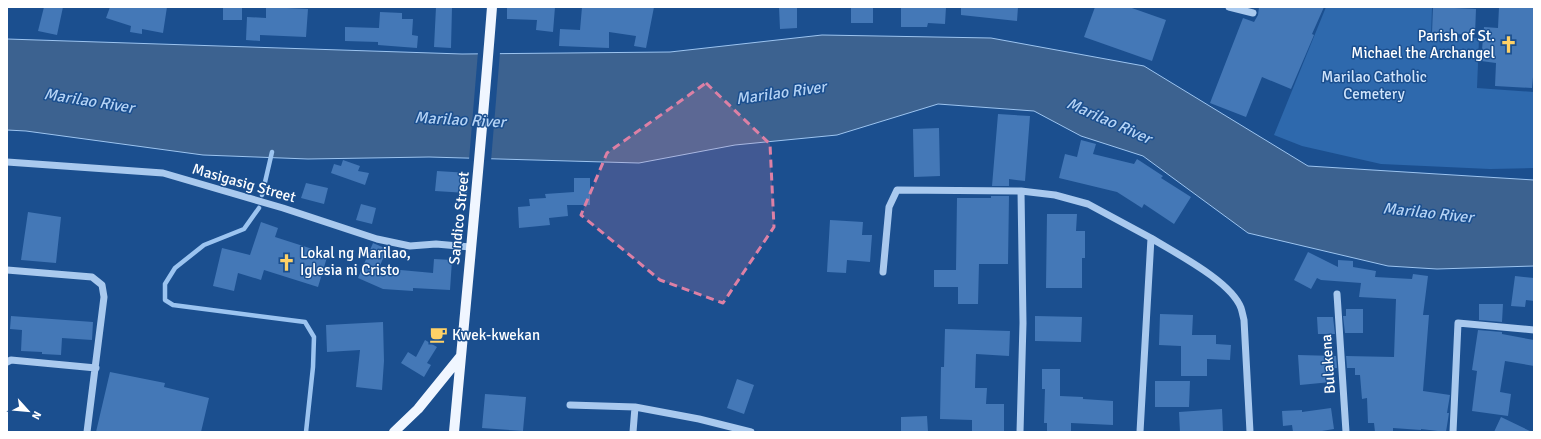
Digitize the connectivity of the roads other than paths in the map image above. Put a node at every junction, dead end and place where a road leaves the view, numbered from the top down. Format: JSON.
{"nodes":[{"id":1,"x":492,"y":7,"type":"edge"},
{"id":2,"x":1229,"y":7,"type":"edge"},
{"id":3,"x":1253,"y":13,"type":"dead end"},
{"id":4,"x":7,"y":162,"type":"edge"},
{"id":5,"x":1021,"y":191,"type":"junction"},
{"id":6,"x":1151,"y":238,"type":"junction"},
{"id":7,"x":470,"y":247,"type":"junction"},
{"id":8,"x":7,"y":270,"type":"edge"},
{"id":9,"x":883,"y":272,"type":"dead end"},
{"id":10,"x":1337,"y":294,"type":"dead end"},
{"id":11,"x":1534,"y":330,"type":"edge"},
{"id":12,"x":461,"y":356,"type":"junction"},
{"id":13,"x":7,"y":362,"type":"edge"},
{"id":14,"x":96,"y":368,"type":"junction"},
{"id":15,"x":570,"y":405,"type":"dead end"},
{"id":16,"x":635,"y":407,"type":"junction"},
{"id":17,"x":87,"y":432,"type":"edge"},
{"id":18,"x":394,"y":432,"type":"edge"},
{"id":19,"x":454,"y":432,"type":"edge"},
{"id":20,"x":633,"y":432,"type":"edge"},
{"id":21,"x":751,"y":432,"type":"edge"},
{"id":22,"x":1020,"y":432,"type":"edge"},
{"id":23,"x":1140,"y":432,"type":"edge"},
{"id":24,"x":1250,"y":432,"type":"edge"},
{"id":25,"x":1346,"y":432,"type":"edge"},
{"id":26,"x":1453,"y":432,"type":"edge"}],
"edges":[{"from":1,"to":7,"type":"main road","name":"Sandico Street"},
{"from":2,"to":3,"type":"street"},
{"from":4,"to":7,"type":"street","name":"Masigasig Street"},
{"from":5,"to":6,"type":"street"},
{"from":5,"to":9,"type":"street"},
{"from":5,"to":22,"type":"street"},
{"from":6,"to":23,"type":"street"},
{"from":6,"to":24,"type":"street"},
{"from":7,"to":12,"type":"main road","name":"Sandico Street"},
{"from":8,"to":14,"type":"street"},
{"from":10,"to":25,"type":"street","name":"Bulakena"},
{"from":11,"to":26,"type":"street"},
{"from":12,"to":18,"type":"main road"},
{"from":12,"to":19,"type":"main road","name":"Sandico Street"},
{"from":13,"to":14,"type":"street"},
{"from":14,"to":17,"type":"street"},
{"from":15,"to":16,"type":"street"},
{"from":16,"to":20,"type":"street"},
{"from":16,"to":21,"type":"street"}]}
